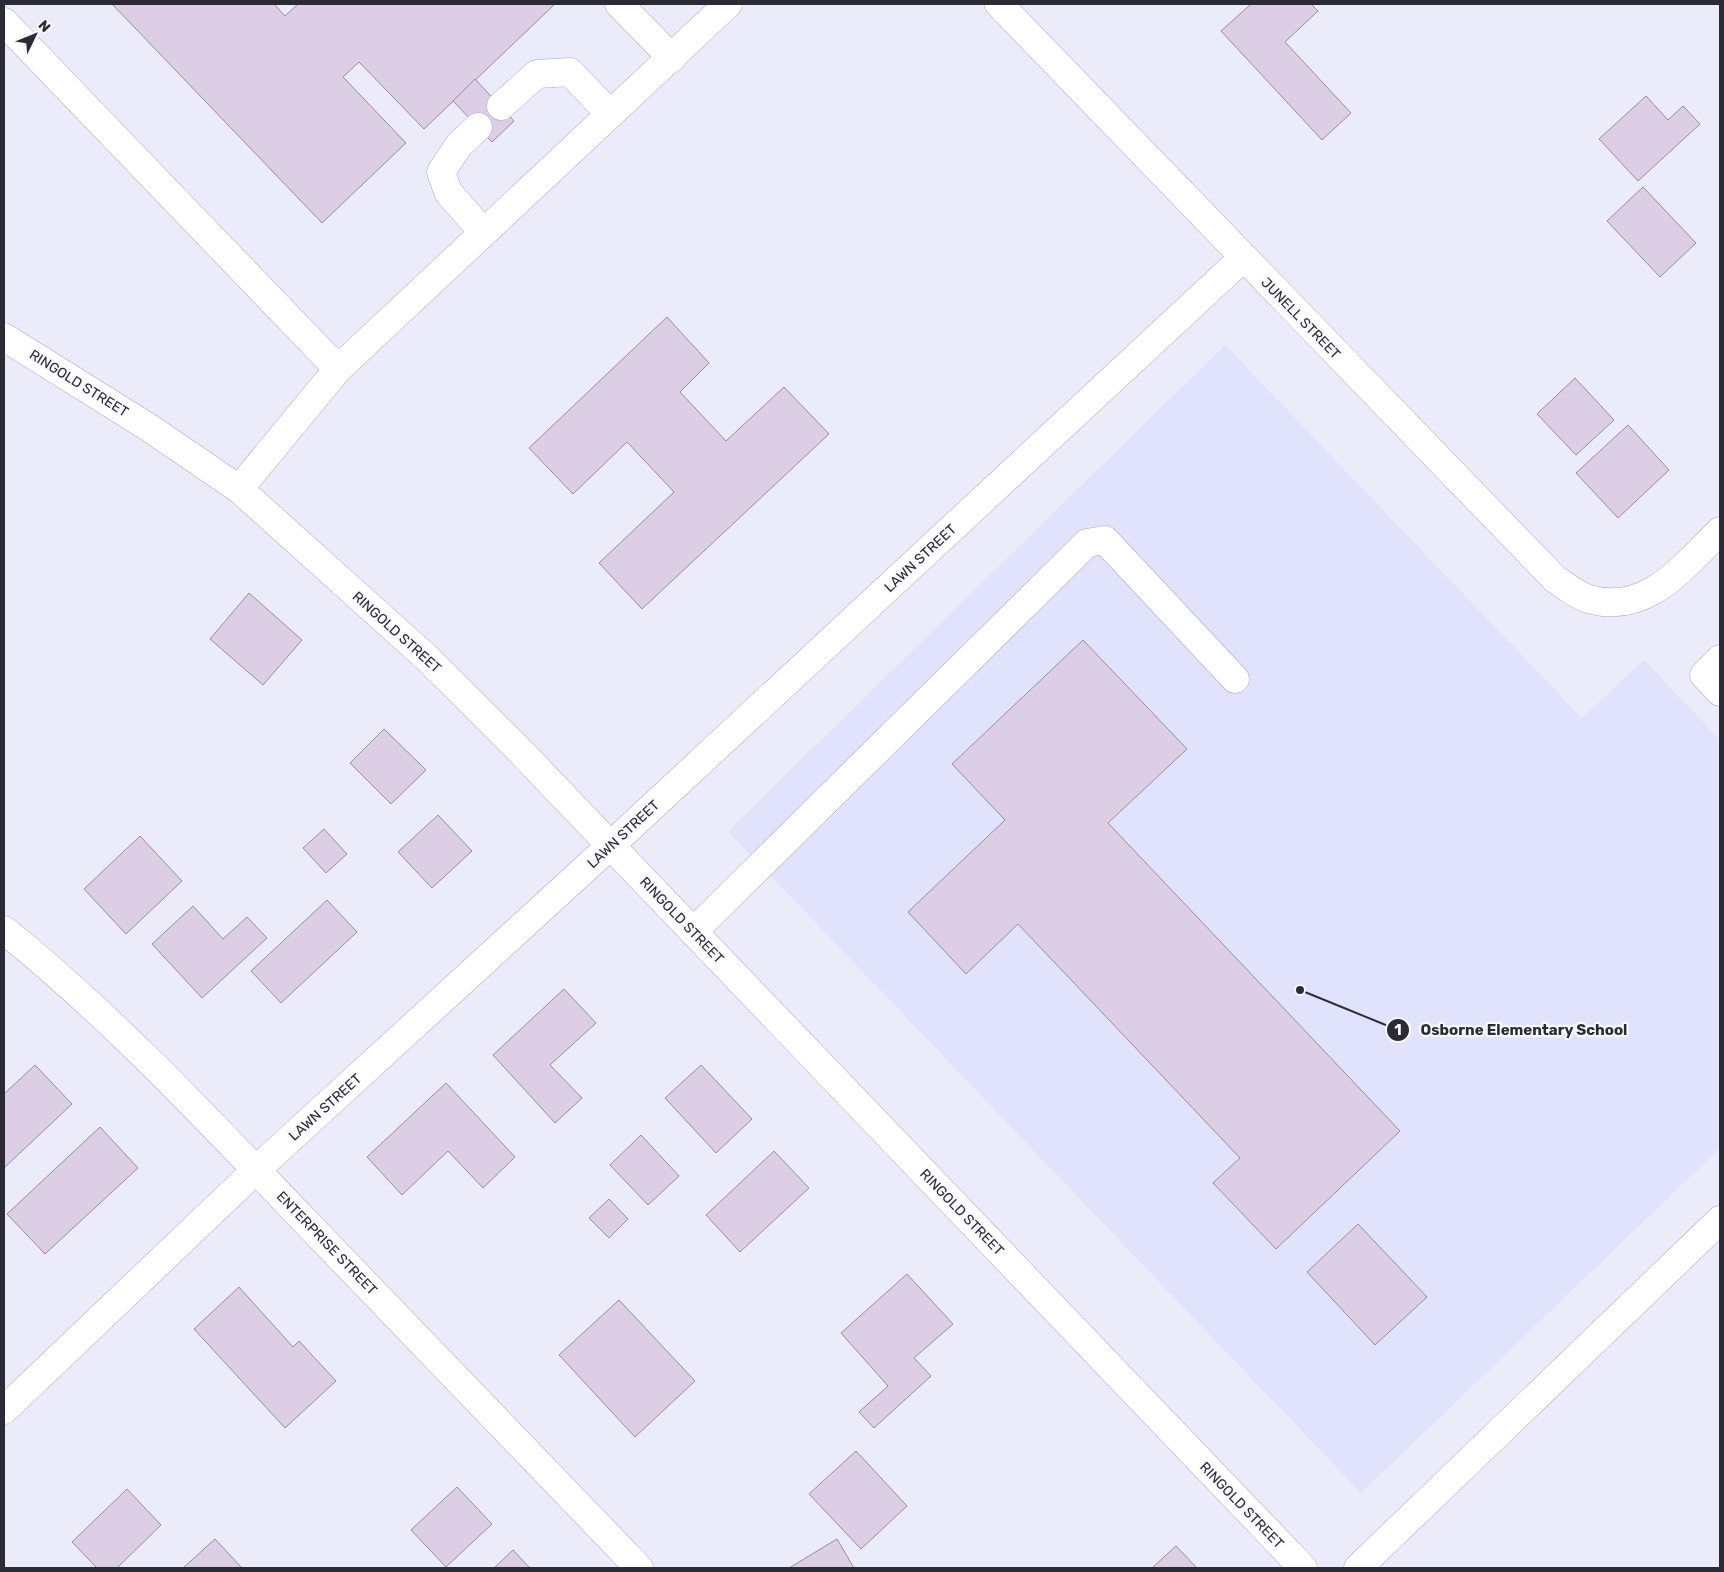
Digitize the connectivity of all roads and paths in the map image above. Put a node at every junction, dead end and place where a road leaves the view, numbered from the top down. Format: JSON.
{"nodes":[{"id":1,"x":619,"y":4,"type":"edge"},
{"id":2,"x":728,"y":4,"type":"edge"},
{"id":3,"x":999,"y":4,"type":"edge"},
{"id":4,"x":4,"y":22,"type":"edge"},
{"id":5,"x":672,"y":58,"type":"junction"},
{"id":6,"x":501,"y":106,"type":"dead end"},
{"id":7,"x":610,"y":114,"type":"junction"},
{"id":8,"x":478,"y":127,"type":"dead end"},
{"id":9,"x":483,"y":232,"type":"junction"},
{"id":10,"x":1243,"y":258,"type":"junction"},
{"id":11,"x":4,"y":337,"type":"edge"},
{"id":12,"x":338,"y":369,"type":"junction"},
{"id":13,"x":239,"y":489,"type":"junction"},
{"id":14,"x":1720,"y":531,"type":"edge"},
{"id":15,"x":1720,"y":659,"type":"edge"},
{"id":16,"x":1235,"y":679,"type":"dead end"},
{"id":17,"x":1720,"y":692,"type":"edge"},
{"id":18,"x":610,"y":846,"type":"junction"},
{"id":19,"x":4,"y":930,"type":"edge"},
{"id":20,"x":693,"y":932,"type":"junction"},
{"id":21,"x":256,"y":1170,"type":"junction"},
{"id":22,"x":1720,"y":1220,"type":"edge"},
{"id":23,"x":4,"y":1410,"type":"edge"},
{"id":24,"x":639,"y":1568,"type":"edge"},
{"id":25,"x":1303,"y":1568,"type":"edge"},
{"id":26,"x":1358,"y":1568,"type":"edge"}],
"edges":[{"from":1,"to":5,"type":"street"},
{"from":2,"to":5,"type":"street"},
{"from":3,"to":10,"type":"street","name":"JUNELL STREET"},
{"from":4,"to":12,"type":"street"},
{"from":5,"to":7,"type":"street"},
{"from":6,"to":7,"type":"street"},
{"from":7,"to":9,"type":"street"},
{"from":8,"to":9,"type":"street"},
{"from":9,"to":12,"type":"street"},
{"from":10,"to":14,"type":"street","name":"JUNELL STREET"},
{"from":10,"to":18,"type":"street","name":"LAWN STREET"},
{"from":11,"to":13,"type":"street","name":"RINGOLD STREET"},
{"from":12,"to":13,"type":"street"},
{"from":13,"to":18,"type":"street","name":"RINGOLD STREET"},
{"from":15,"to":17,"type":"street"},
{"from":16,"to":20,"type":"street"},
{"from":18,"to":20,"type":"street","name":"RINGOLD STREET"},
{"from":18,"to":21,"type":"street","name":"LAWN STREET"},
{"from":19,"to":21,"type":"street","name":"ENTERPRISE STREET"},
{"from":20,"to":25,"type":"street","name":"RINGOLD STREET"},
{"from":21,"to":23,"type":"street","name":"LAWN STREET"},
{"from":21,"to":24,"type":"street","name":"ENTERPRISE STREET"},
{"from":22,"to":26,"type":"street"}]}
